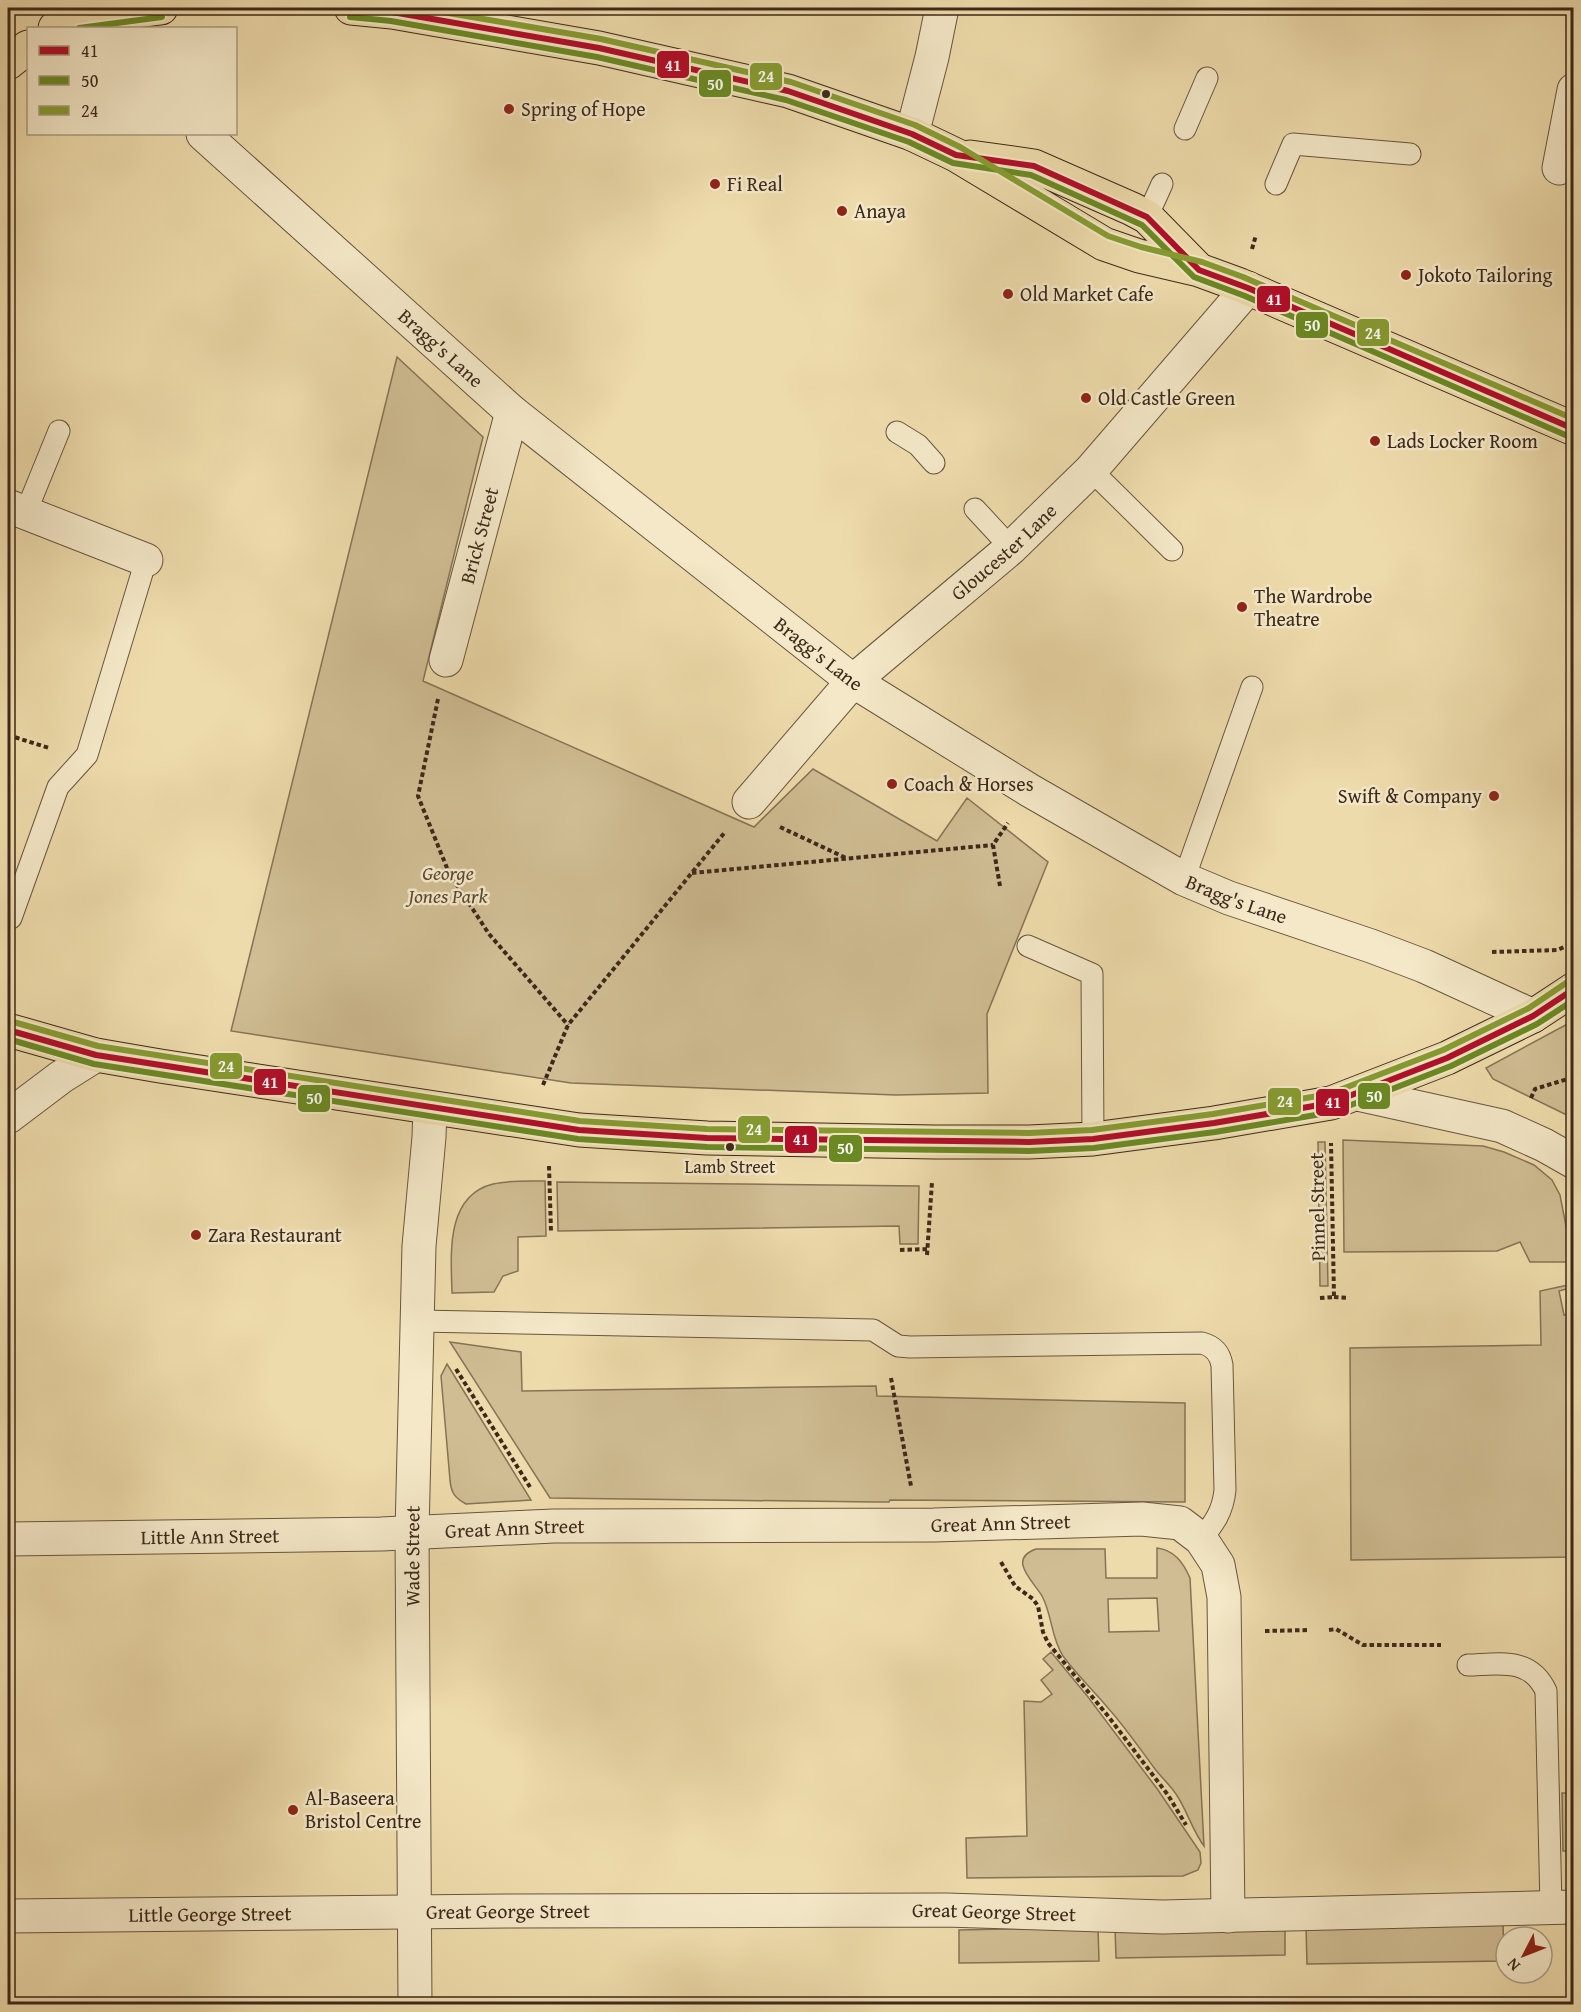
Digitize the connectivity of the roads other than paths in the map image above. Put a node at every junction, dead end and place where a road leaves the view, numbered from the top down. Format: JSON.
{"nodes":[{"id":1,"x":161,"y":8,"type":"edge"},
{"id":2,"x":351,"y":8,"type":"edge"},
{"id":3,"x":942,"y":8,"type":"edge"},
{"id":4,"x":76,"y":25,"type":"edge"},
{"id":5,"x":27,"y":48,"type":"edge"},
{"id":6,"x":8,"y":63,"type":"edge"},
{"id":7,"x":1207,"y":78,"type":"dead end"},
{"id":8,"x":1574,"y":90,"type":"edge"},
{"id":9,"x":1185,"y":129,"type":"dead end"},
{"id":10,"x":912,"y":134,"type":"junction"},
{"id":11,"x":204,"y":135,"type":"edge"},
{"id":12,"x":1410,"y":154,"type":"dead end"},
{"id":13,"x":956,"y":155,"type":"junction"},
{"id":14,"x":1558,"y":168,"type":"dead end"},
{"id":15,"x":1162,"y":184,"type":"dead end"},
{"id":16,"x":1276,"y":184,"type":"dead end"},
{"id":17,"x":1147,"y":217,"type":"junction"},
{"id":18,"x":1199,"y":270,"type":"junction"},
{"id":19,"x":1248,"y":288,"type":"junction"},
{"id":20,"x":512,"y":412,"type":"junction"},
{"id":21,"x":1574,"y":429,"type":"edge"},
{"id":22,"x":58,"y":431,"type":"dead end"},
{"id":23,"x":897,"y":432,"type":"dead end"},
{"id":24,"x":934,"y":463,"type":"dead end"},
{"id":25,"x":1091,"y":470,"type":"junction"},
{"id":26,"x":17,"y":509,"type":"edge"},
{"id":27,"x":975,"y":509,"type":"dead end"},
{"id":28,"x":1011,"y":548,"type":"junction"},
{"id":29,"x":1172,"y":550,"type":"dead end"},
{"id":30,"x":147,"y":560,"type":"joint"},
{"id":31,"x":446,"y":660,"type":"road end"},
{"id":32,"x":853,"y":681,"type":"junction"},
{"id":33,"x":1252,"y":687,"type":"dead end"},
{"id":34,"x":746,"y":806,"type":"road end"},
{"id":35,"x":1184,"y":879,"type":"junction"},
{"id":36,"x":11,"y":918,"type":"dead end"},
{"id":37,"x":1028,"y":946,"type":"dead end"},
{"id":38,"x":1574,"y":989,"type":"edge"},
{"id":39,"x":1533,"y":1016,"type":"junction"},
{"id":40,"x":8,"y":1030,"type":"edge"},
{"id":41,"x":96,"y":1055,"type":"junction"},
{"id":42,"x":1344,"y":1099,"type":"junction"},
{"id":43,"x":430,"y":1108,"type":"junction"},
{"id":44,"x":8,"y":1117,"type":"edge"},
{"id":45,"x":1093,"y":1139,"type":"junction"},
{"id":46,"x":1574,"y":1162,"type":"edge"},
{"id":47,"x":418,"y":1321,"type":"junction"},
{"id":48,"x":412,"y":1532,"type":"junction"},
{"id":49,"x":8,"y":1539,"type":"edge"},
{"id":50,"x":1201,"y":1539,"type":"junction"},
{"id":51,"x":1468,"y":1665,"type":"road end"},
{"id":52,"x":1562,"y":1907,"type":"edge"},
{"id":53,"x":414,"y":1913,"type":"junction"},
{"id":54,"x":8,"y":1916,"type":"edge"},
{"id":55,"x":1228,"y":1916,"type":"junction"},
{"id":56,"x":414,"y":2004,"type":"edge"}],
"edges":[{"from":1,"to":4,"type":"main road"},
{"from":2,"to":10,"type":"main road"},
{"from":3,"to":10,"type":"street"},
{"from":5,"to":6,"type":"main road"},
{"from":7,"to":9,"type":"lane"},
{"from":8,"to":14,"type":"street"},
{"from":10,"to":13,"type":"main road"},
{"from":11,"to":20,"type":"street","name":"Bragg's Lane"},
{"from":12,"to":16,"type":"lane"},
{"from":13,"to":17,"type":"main road"},
{"from":13,"to":18,"type":"main road"},
{"from":15,"to":17,"type":"lane"},
{"from":17,"to":18,"type":"main road"},
{"from":18,"to":19,"type":"main road"},
{"from":19,"to":21,"type":"main road"},
{"from":19,"to":25,"type":"street","name":"Gloucester Lane"},
{"from":20,"to":31,"type":"street","name":"Brick Street"},
{"from":20,"to":32,"type":"street","name":"Bragg's Lane"},
{"from":22,"to":26,"type":"lane"},
{"from":23,"to":24,"type":"lane"},
{"from":25,"to":28,"type":"street","name":"Gloucester Lane"},
{"from":25,"to":29,"type":"lane"},
{"from":26,"to":30,"type":"street"},
{"from":27,"to":28,"type":"lane"},
{"from":28,"to":32,"type":"street","name":"Gloucester Lane"},
{"from":30,"to":36,"type":"lane"},
{"from":32,"to":34,"type":"street","name":"Gloucester Lane"},
{"from":32,"to":35,"type":"street","name":"Bragg's Lane"},
{"from":33,"to":35,"type":"lane"},
{"from":35,"to":39,"type":"street","name":"Bragg's Lane"},
{"from":37,"to":45,"type":"lane"},
{"from":38,"to":39,"type":"main road"},
{"from":39,"to":42,"type":"main road"},
{"from":40,"to":41,"type":"main road"},
{"from":41,"to":43,"type":"main road"},
{"from":41,"to":44,"type":"street"},
{"from":42,"to":45,"type":"main road"},
{"from":42,"to":46,"type":"street"},
{"from":43,"to":45,"type":"main road"},
{"from":43,"to":47,"type":"street","name":"Wade Street"},
{"from":47,"to":48,"type":"street","name":"Wade Street"},
{"from":47,"to":50,"type":"lane"},
{"from":48,"to":49,"type":"street","name":"Little Ann Street"},
{"from":48,"to":50,"type":"street","name":"Great Ann Street"},
{"from":48,"to":53,"type":"street","name":"Wade Street"},
{"from":50,"to":55,"type":"street","name":"Great Ann Street"},
{"from":51,"to":52,"type":"lane"},
{"from":52,"to":55,"type":"street","name":"Great George Street"},
{"from":53,"to":54,"type":"street","name":"Little George Street"},
{"from":53,"to":55,"type":"street","name":"Great George Street"},
{"from":53,"to":56,"type":"street","name":"Wade Street"}]}
